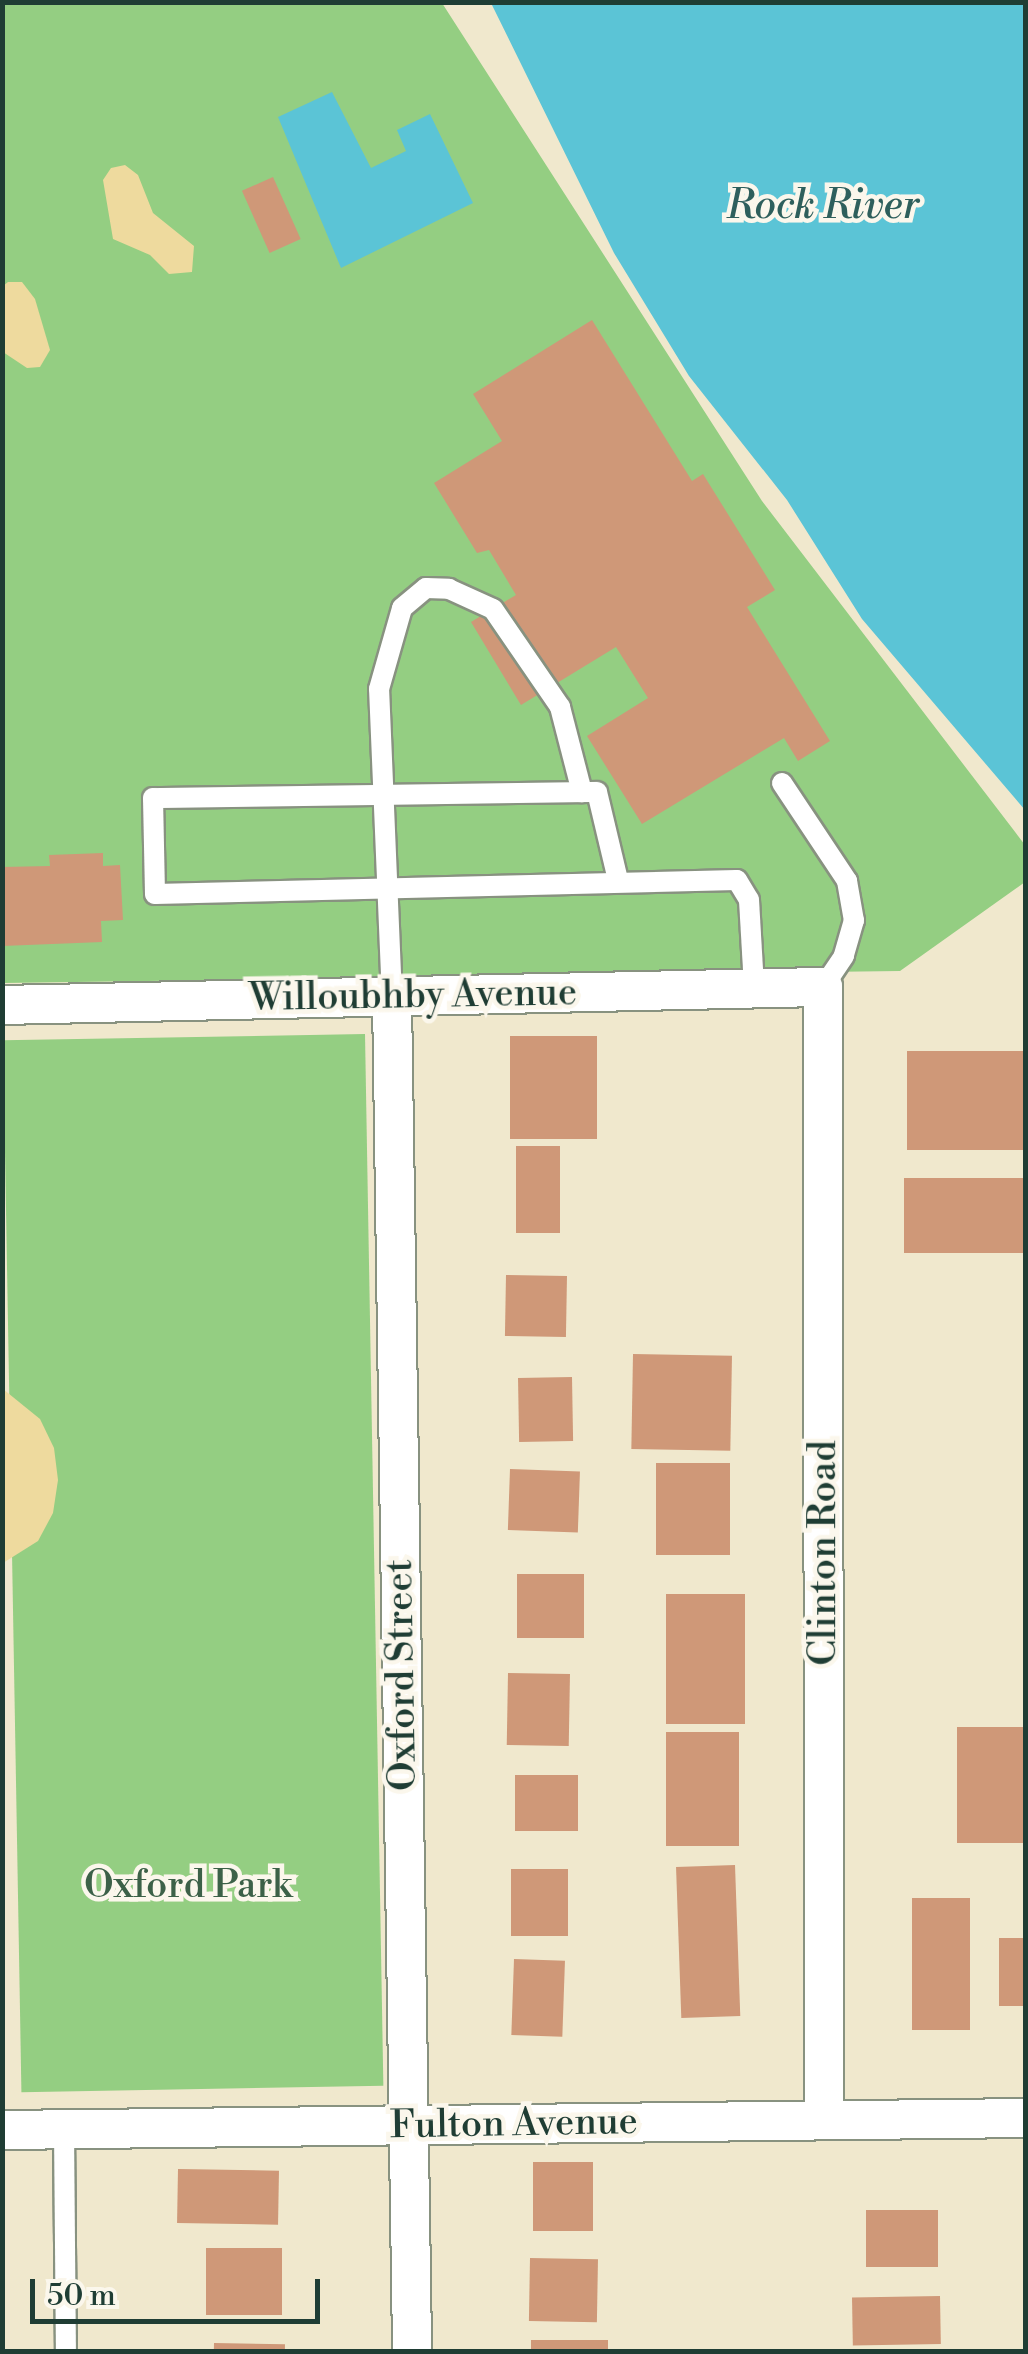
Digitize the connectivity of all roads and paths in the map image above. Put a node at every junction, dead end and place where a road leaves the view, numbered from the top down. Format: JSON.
{"nodes":[{"id":1,"x":782,"y":782,"type":"dead end"},
{"id":2,"x":582,"y":792,"type":"junction"},
{"id":3,"x":386,"y":794,"type":"junction"},
{"id":4,"x":618,"y":880,"type":"junction"},
{"id":5,"x":389,"y":888,"type":"junction"},
{"id":6,"x":823,"y":987,"type":"junction"},
{"id":7,"x":754,"y":988,"type":"junction"},
{"id":8,"x":392,"y":998,"type":"junction"},
{"id":9,"x":2,"y":1005,"type":"edge"},
{"id":10,"x":1026,"y":2118,"type":"edge"},
{"id":11,"x":824,"y":2120,"type":"junction"},
{"id":12,"x":408,"y":2126,"type":"junction"},
{"id":13,"x":64,"y":2129,"type":"junction"},
{"id":14,"x":2,"y":2130,"type":"edge"},
{"id":15,"x":66,"y":2352,"type":"edge"},
{"id":16,"x":412,"y":2352,"type":"edge"}],
"edges":[{"from":1,"to":6,"type":"lane"},
{"from":2,"to":3,"type":"lane"},
{"from":2,"to":3,"type":"lane"},
{"from":2,"to":4,"type":"lane"},
{"from":3,"to":5,"type":"lane"},
{"from":3,"to":5,"type":"lane"},
{"from":4,"to":5,"type":"lane"},
{"from":4,"to":7,"type":"lane"},
{"from":5,"to":8,"type":"lane"},
{"from":6,"to":7,"type":"street","name":"Willoubhby Avenue"},
{"from":6,"to":11,"type":"street","name":"Clinton Road"},
{"from":7,"to":8,"type":"street","name":"Willoubhby Avenue"},
{"from":8,"to":9,"type":"street","name":"Willoubhby Avenue"},
{"from":8,"to":12,"type":"street","name":"Oxford Street"},
{"from":10,"to":11,"type":"street","name":"Fulton Avenue"},
{"from":11,"to":12,"type":"street","name":"Fulton Avenue"},
{"from":12,"to":13,"type":"street","name":"Fulton Avenue"},
{"from":12,"to":16,"type":"street","name":"Oxford Street"},
{"from":13,"to":14,"type":"street","name":"Fulton Avenue"},
{"from":13,"to":15,"type":"lane"}]}
